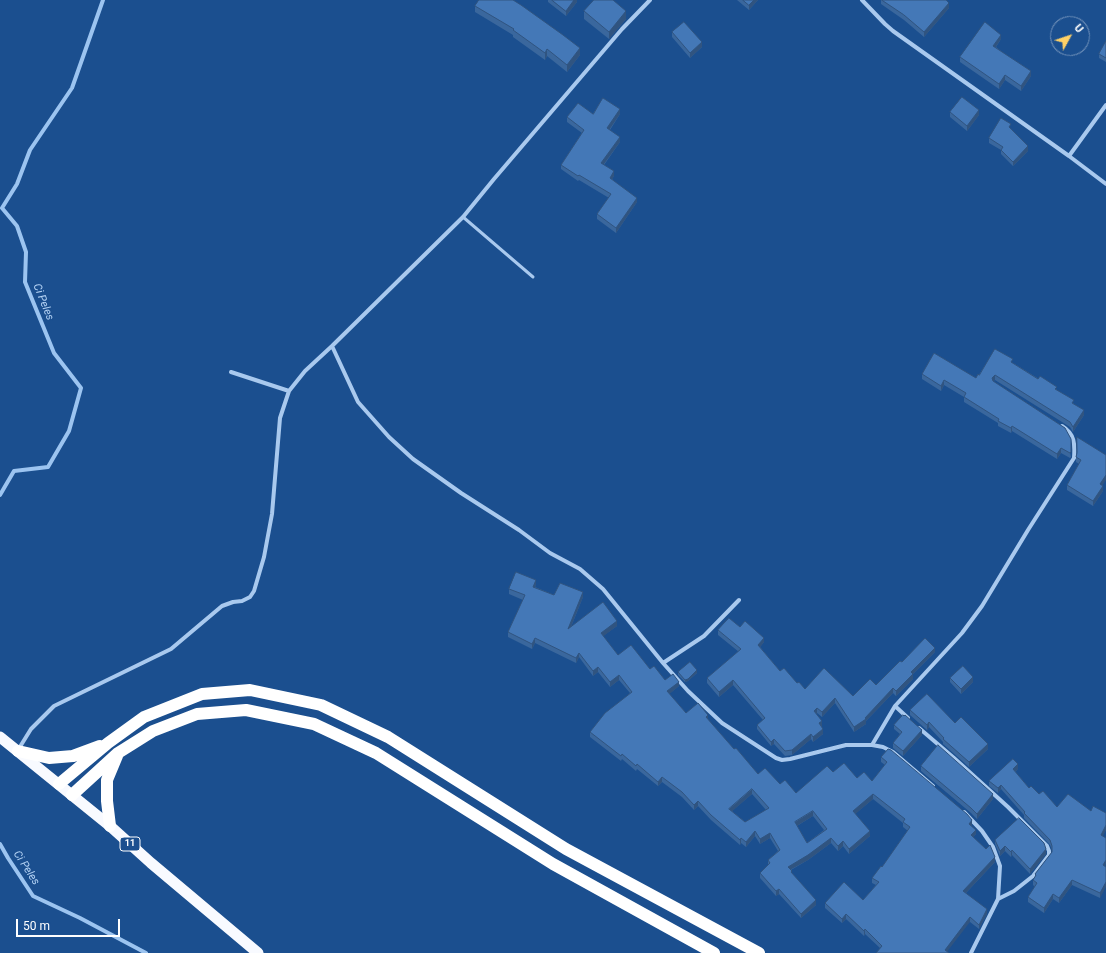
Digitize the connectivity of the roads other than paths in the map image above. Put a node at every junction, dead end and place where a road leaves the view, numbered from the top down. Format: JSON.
{"nodes":[{"id":1,"x":650,"y":0,"type":"edge"},
{"id":2,"x":862,"y":0,"type":"edge"},
{"id":3,"x":1106,"y":105,"type":"edge"},
{"id":4,"x":1069,"y":156,"type":"junction"},
{"id":5,"x":1106,"y":184,"type":"edge"},
{"id":6,"x":464,"y":217,"type":"junction"},
{"id":7,"x":534,"y":277,"type":"dead end"},
{"id":8,"x":332,"y":346,"type":"junction"},
{"id":9,"x":231,"y":372,"type":"dead end"},
{"id":10,"x":290,"y":391,"type":"junction"},
{"id":11,"x":1061,"y":426,"type":"edge"},
{"id":12,"x":739,"y":600,"type":"dead end"},
{"id":13,"x":663,"y":663,"type":"junction"},
{"id":14,"x":895,"y":706,"type":"junction"},
{"id":15,"x":911,"y":720,"type":"edge"},
{"id":16,"x":916,"y":726,"type":"edge"},
{"id":17,"x":0,"y":737,"type":"edge"},
{"id":18,"x":108,"y":743,"type":"junction"},
{"id":19,"x":872,"y":744,"type":"junction"},
{"id":20,"x":18,"y":751,"type":"junction"},
{"id":21,"x":118,"y":753,"type":"junction"},
{"id":22,"x":59,"y":784,"type":"junction"},
{"id":23,"x":940,"y":791,"type":"edge"},
{"id":24,"x":72,"y":795,"type":"junction"},
{"id":25,"x":963,"y":811,"type":"edge"},
{"id":26,"x":110,"y":826,"type":"junction"},
{"id":27,"x":998,"y":899,"type":"junction"},
{"id":28,"x":258,"y":953,"type":"edge"},
{"id":29,"x":714,"y":953,"type":"edge"},
{"id":30,"x":759,"y":953,"type":"edge"},
{"id":31,"x":972,"y":953,"type":"edge"}],
"edges":[{"from":1,"to":6,"type":"street"},
{"from":2,"to":4,"type":"street"},
{"from":3,"to":4,"type":"street"},
{"from":4,"to":5,"type":"street"},
{"from":6,"to":7,"type":"lane"},
{"from":6,"to":8,"type":"street"},
{"from":8,"to":10,"type":"street"},
{"from":8,"to":13,"type":"street"},
{"from":9,"to":10,"type":"street"},
{"from":10,"to":20,"type":"street"},
{"from":11,"to":14,"type":"street"},
{"from":12,"to":13,"type":"street"},
{"from":13,"to":19,"type":"street"},
{"from":14,"to":15,"type":"street"},
{"from":14,"to":19,"type":"street"},
{"from":16,"to":27,"type":"street"},
{"from":17,"to":20,"type":"highway","number":"11"},
{"from":18,"to":20,"type":"highway"},
{"from":18,"to":22,"type":"highway"},
{"from":18,"to":30,"type":"highway"},
{"from":19,"to":23,"type":"street"},
{"from":20,"to":22,"type":"highway","number":"11"},
{"from":21,"to":24,"type":"highway"},
{"from":21,"to":26,"type":"highway"},
{"from":21,"to":29,"type":"highway"},
{"from":22,"to":24,"type":"highway","number":"11"},
{"from":24,"to":26,"type":"highway","number":"11"},
{"from":25,"to":27,"type":"street"},
{"from":26,"to":28,"type":"highway","number":"11"},
{"from":27,"to":31,"type":"street"}]}
